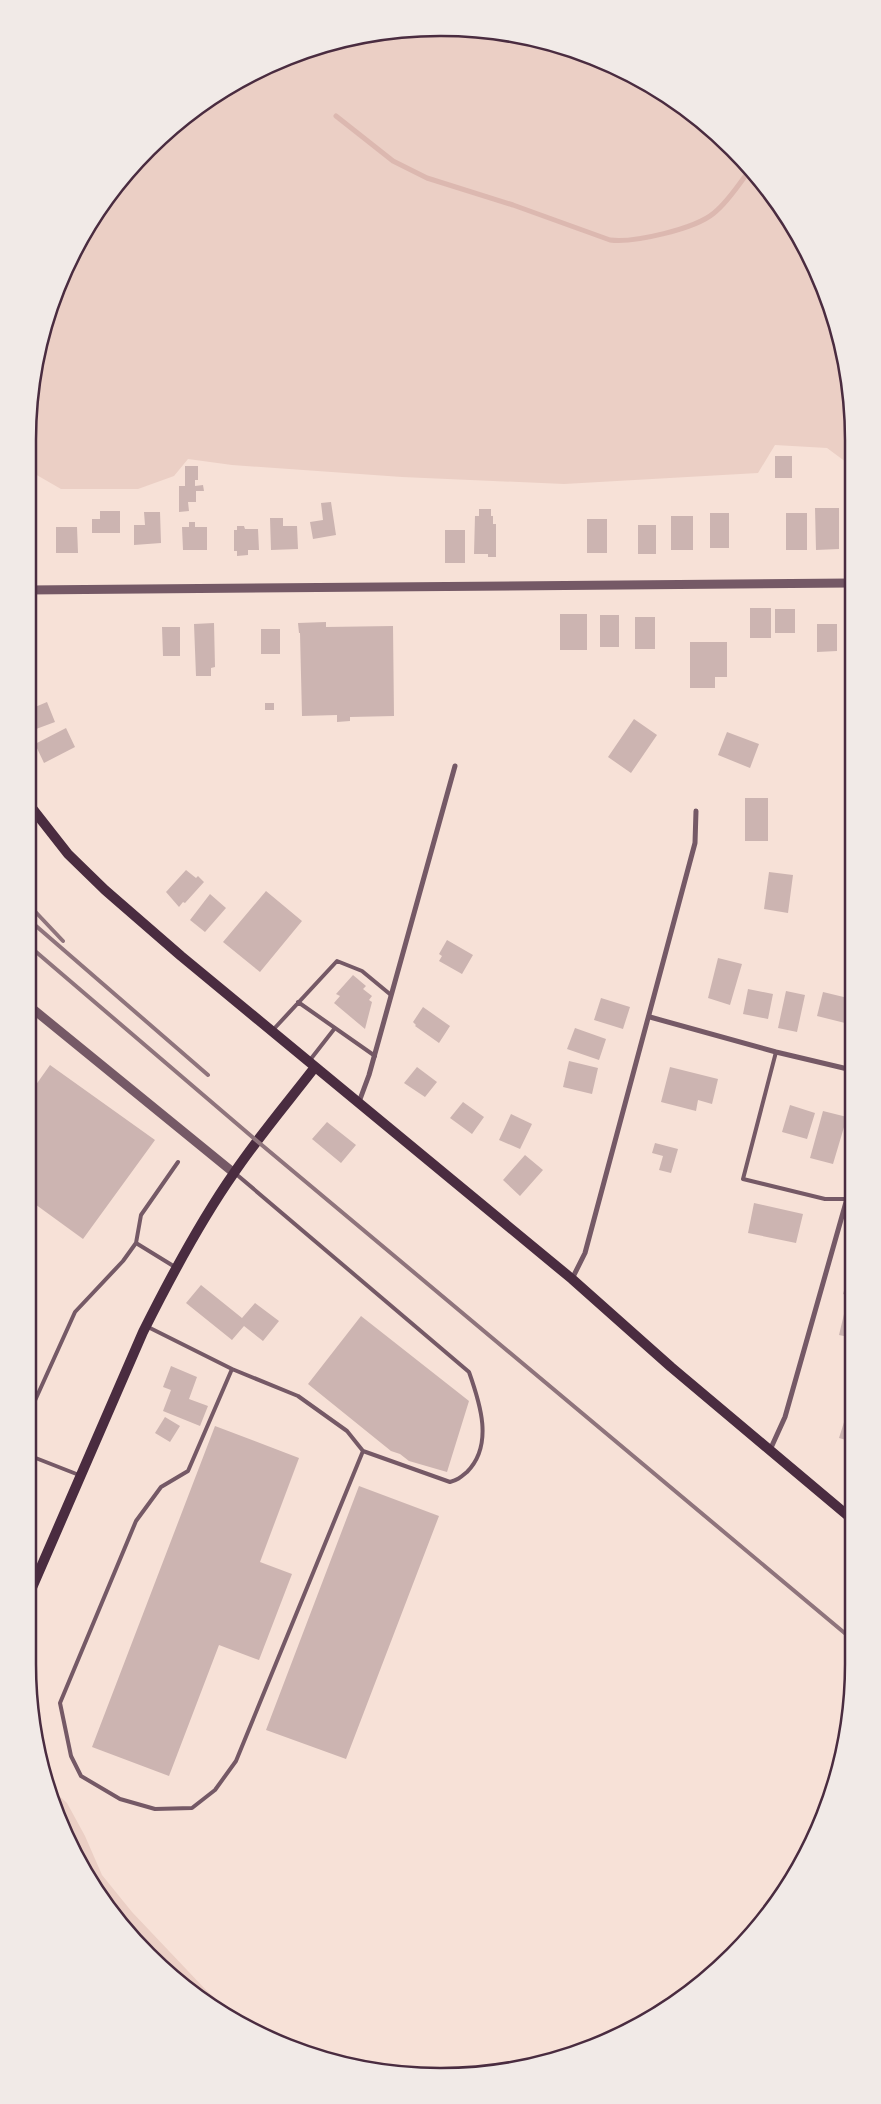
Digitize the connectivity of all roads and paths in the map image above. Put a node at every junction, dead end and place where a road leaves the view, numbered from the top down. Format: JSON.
{"nodes":[{"id":1,"x":845,"y":584,"type":"edge"},
{"id":2,"x":36,"y":590,"type":"edge"},
{"id":3,"x":455,"y":766,"type":"dead end"},
{"id":4,"x":696,"y":811,"type":"dead end"},
{"id":5,"x":36,"y":813,"type":"edge"},
{"id":6,"x":391,"y":995,"type":"junction"},
{"id":7,"x":298,"y":1002,"type":"junction"},
{"id":8,"x":36,"y":1012,"type":"edge"},
{"id":9,"x":650,"y":1017,"type":"junction"},
{"id":10,"x":335,"y":1028,"type":"junction"},
{"id":11,"x":272,"y":1031,"type":"junction"},
{"id":12,"x":776,"y":1052,"type":"junction"},
{"id":13,"x":375,"y":1056,"type":"junction"},
{"id":14,"x":312,"y":1064,"type":"junction"},
{"id":15,"x":845,"y":1068,"type":"edge"},
{"id":16,"x":359,"y":1102,"type":"junction"},
{"id":17,"x":178,"y":1162,"type":"dead end"},
{"id":18,"x":234,"y":1173,"type":"junction"},
{"id":19,"x":845,"y":1199,"type":"edge"},
{"id":20,"x":845,"y":1206,"type":"edge"},
{"id":21,"x":136,"y":1243,"type":"junction"},
{"id":22,"x":177,"y":1268,"type":"junction"},
{"id":23,"x":572,"y":1279,"type":"junction"},
{"id":24,"x":146,"y":1326,"type":"junction"},
{"id":25,"x":232,"y":1369,"type":"junction"},
{"id":26,"x":36,"y":1398,"type":"edge"},
{"id":27,"x":770,"y":1450,"type":"junction"},
{"id":28,"x":364,"y":1451,"type":"junction"},
{"id":29,"x":36,"y":1458,"type":"edge"},
{"id":30,"x":81,"y":1476,"type":"junction"},
{"id":31,"x":845,"y":1513,"type":"edge"},
{"id":32,"x":36,"y":1579,"type":"edge"}],
"edges":[{"from":1,"to":2,"type":"street"},
{"from":3,"to":6,"type":"street"},
{"from":4,"to":9,"type":"street"},
{"from":5,"to":11,"type":"main road"},
{"from":6,"to":7,"type":"lane"},
{"from":6,"to":13,"type":"street"},
{"from":7,"to":10,"type":"lane"},
{"from":7,"to":11,"type":"lane"},
{"from":8,"to":18,"type":"street"},
{"from":9,"to":12,"type":"street"},
{"from":9,"to":23,"type":"street"},
{"from":10,"to":13,"type":"lane"},
{"from":10,"to":14,"type":"lane"},
{"from":11,"to":14,"type":"main road"},
{"from":12,"to":15,"type":"street"},
{"from":12,"to":19,"type":"lane"},
{"from":13,"to":16,"type":"street"},
{"from":14,"to":16,"type":"main road"},
{"from":14,"to":18,"type":"main road"},
{"from":16,"to":23,"type":"main road"},
{"from":17,"to":21,"type":"lane"},
{"from":18,"to":22,"type":"main road"},
{"from":18,"to":28,"type":"lane"},
{"from":20,"to":27,"type":"street"},
{"from":21,"to":22,"type":"lane"},
{"from":21,"to":26,"type":"lane"},
{"from":22,"to":24,"type":"main road"},
{"from":23,"to":27,"type":"main road"},
{"from":24,"to":25,"type":"lane"},
{"from":24,"to":30,"type":"main road"},
{"from":25,"to":28,"type":"lane"},
{"from":25,"to":28,"type":"lane"},
{"from":27,"to":31,"type":"main road"},
{"from":29,"to":30,"type":"lane"},
{"from":30,"to":32,"type":"main road"}]}
